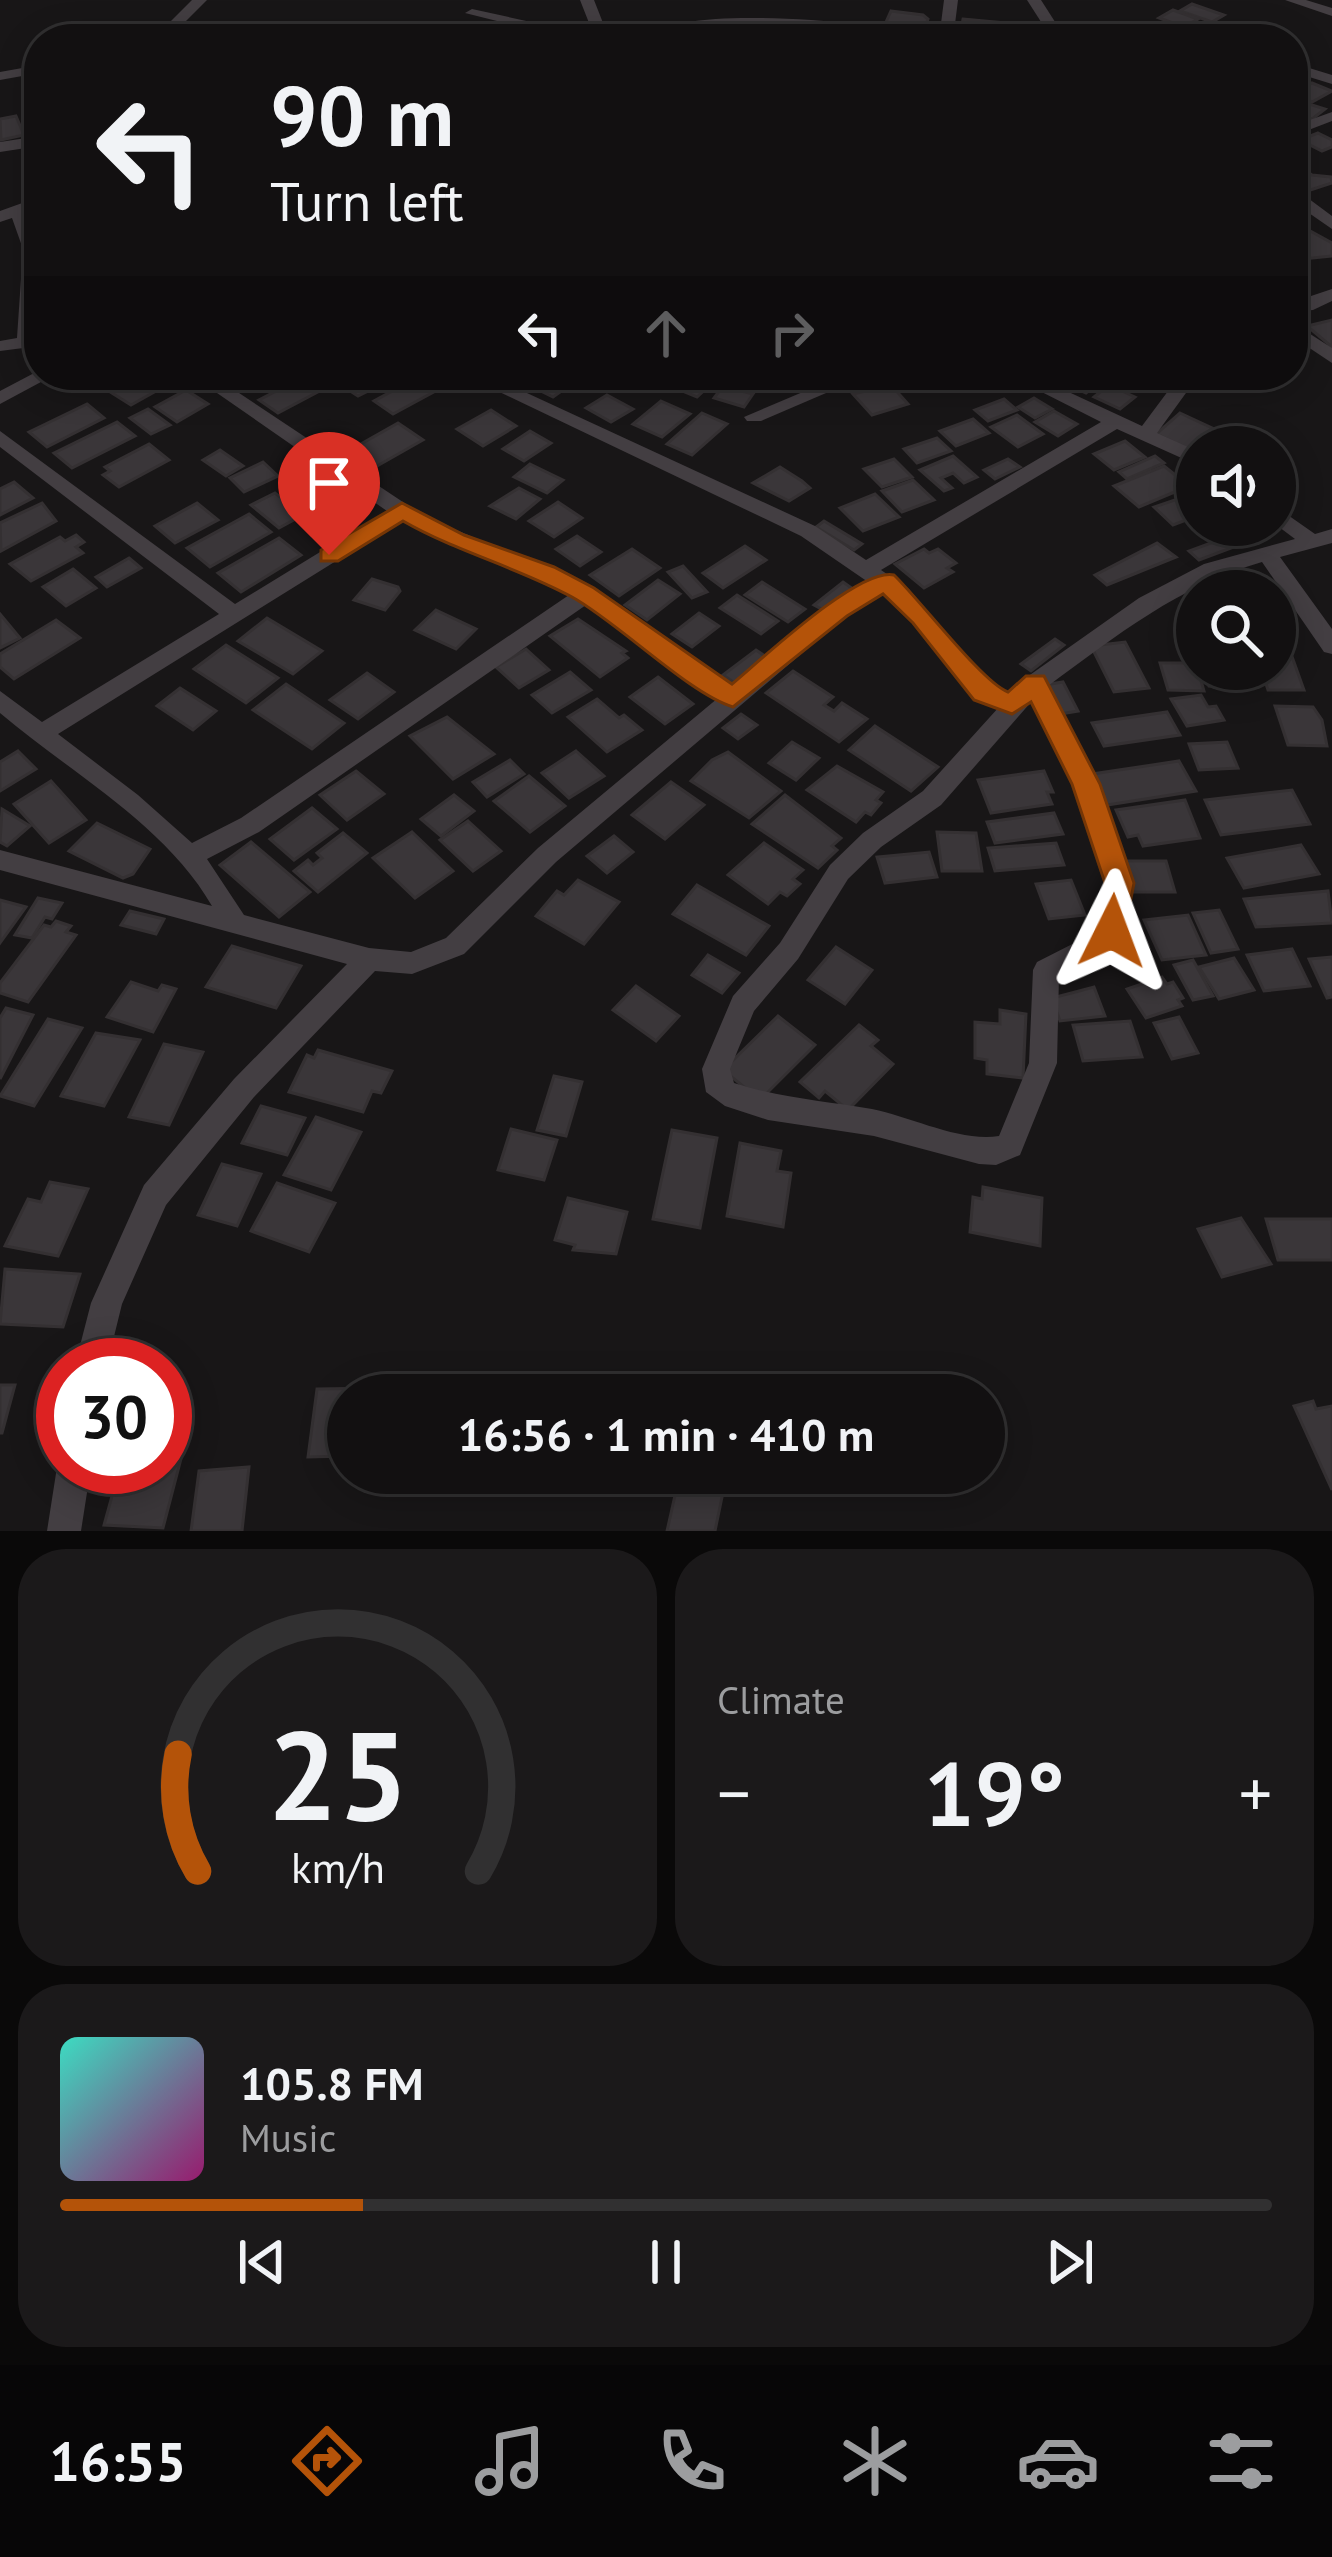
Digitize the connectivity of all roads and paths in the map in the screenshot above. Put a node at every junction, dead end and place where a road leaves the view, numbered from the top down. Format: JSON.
{"nodes":[{"id":1,"x":200,"y":0,"type":"edge"},
{"id":2,"x":1292,"y":0,"type":"edge"},
{"id":3,"x":748,"y":6,"type":"edge"},
{"id":4,"x":472,"y":13,"type":"dead end"},
{"id":5,"x":1332,"y":13,"type":"edge"},
{"id":6,"x":175,"y":24,"type":"edge"},
{"id":7,"x":523,"y":24,"type":"edge"},
{"id":8,"x":659,"y":24,"type":"edge"},
{"id":9,"x":859,"y":24,"type":"edge"},
{"id":10,"x":1308,"y":206,"type":"edge"},
{"id":11,"x":1332,"y":224,"type":"edge"},
{"id":12,"x":228,"y":390,"type":"edge"},
{"id":13,"x":502,"y":390,"type":"edge"},
{"id":14,"x":822,"y":390,"type":"edge"},
{"id":15,"x":1051,"y":390,"type":"edge"},
{"id":16,"x":1179,"y":390,"type":"edge"},
{"id":17,"x":754,"y":417,"type":"dead end"},
{"id":18,"x":1118,"y":419,"type":"junction"},
{"id":19,"x":1147,"y":433,"type":"junction"},
{"id":20,"x":0,"y":437,"type":"edge"},
{"id":21,"x":1176,"y":448,"type":"edge"},
{"id":22,"x":402,"y":511,"type":"junction"},
{"id":23,"x":1321,"y":538,"type":"edge"},
{"id":24,"x":1266,"y":553,"type":"junction"},
{"id":25,"x":877,"y":575,"type":"junction"},
{"id":26,"x":586,"y":594,"type":"junction"},
{"id":27,"x":236,"y":616,"type":"junction"},
{"id":28,"x":1332,"y":646,"type":"edge"},
{"id":29,"x":1035,"y":683,"type":"junction"},
{"id":30,"x":733,"y":698,"type":"junction"},
{"id":31,"x":0,"y":700,"type":"edge"},
{"id":32,"x":1012,"y":704,"type":"junction"},
{"id":33,"x":39,"y":735,"type":"junction"},
{"id":34,"x":193,"y":855,"type":"junction"},
{"id":35,"x":0,"y":860,"type":"edge"},
{"id":36,"x":234,"y":920,"type":"junction"},
{"id":37,"x":369,"y":959,"type":"junction"},
{"id":38,"x":99,"y":1338,"type":"edge"},
{"id":39,"x":70,"y":1494,"type":"edge"},
{"id":40,"x":64,"y":1531,"type":"edge"}],
"edges":[{"from":1,"to":6,"type":"street"},
{"from":2,"to":5,"type":"street"},
{"from":3,"to":8,"type":"street"},
{"from":3,"to":9,"type":"street"},
{"from":4,"to":7,"type":"street"},
{"from":10,"to":11,"type":"street"},
{"from":12,"to":22,"type":"street"},
{"from":13,"to":25,"type":"street"},
{"from":14,"to":17,"type":"street"},
{"from":15,"to":18,"type":"street"},
{"from":16,"to":19,"type":"street"},
{"from":18,"to":19,"type":"street"},
{"from":18,"to":25,"type":"street"},
{"from":19,"to":21,"type":"street"},
{"from":20,"to":27,"type":"street"},
{"from":22,"to":26,"type":"street"},
{"from":22,"to":27,"type":"street"},
{"from":23,"to":24,"type":"street"},
{"from":24,"to":28,"type":"street"},
{"from":24,"to":29,"type":"street"},
{"from":25,"to":30,"type":"street"},
{"from":25,"to":32,"type":"street"},
{"from":26,"to":30,"type":"street"},
{"from":26,"to":34,"type":"street"},
{"from":27,"to":33,"type":"street"},
{"from":29,"to":32,"type":"street"},
{"from":29,"to":32,"type":"street"},
{"from":30,"to":37,"type":"street"},
{"from":31,"to":33,"type":"street"},
{"from":33,"to":34,"type":"street"},
{"from":34,"to":36,"type":"street"},
{"from":35,"to":36,"type":"street"},
{"from":36,"to":37,"type":"street"},
{"from":37,"to":38,"type":"street"},
{"from":39,"to":40,"type":"street"}]}
